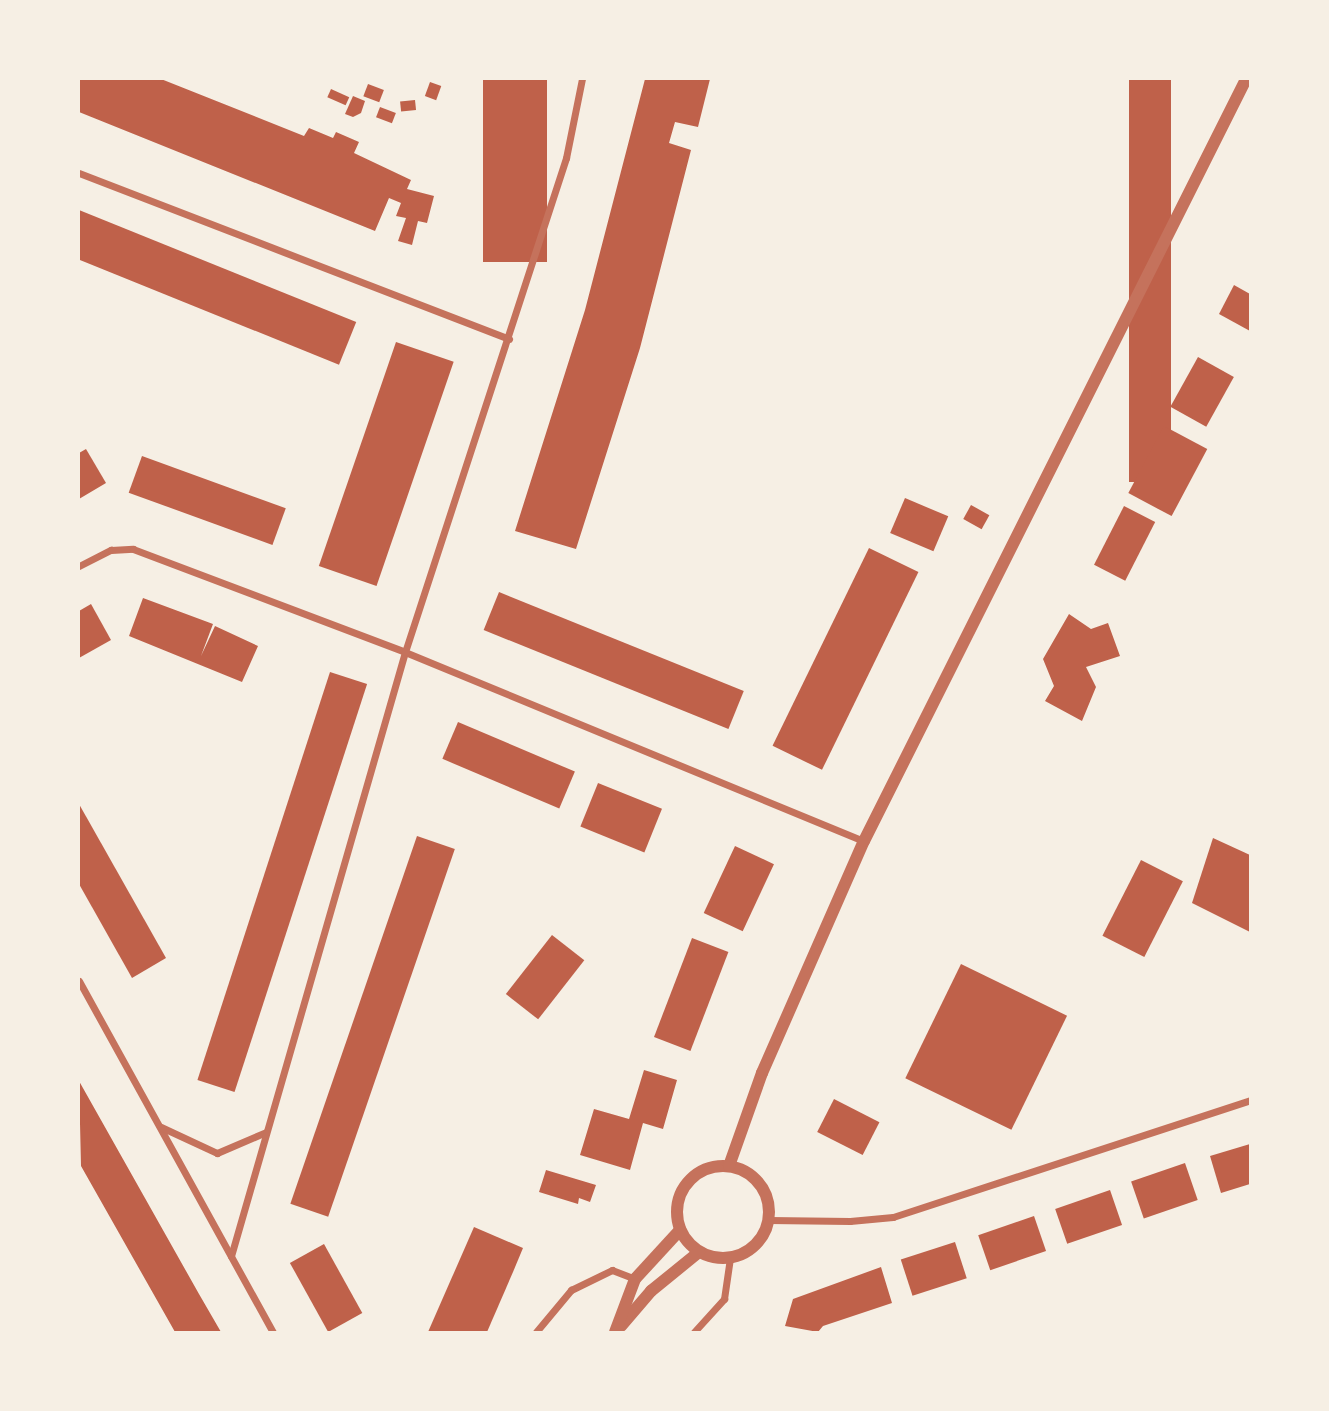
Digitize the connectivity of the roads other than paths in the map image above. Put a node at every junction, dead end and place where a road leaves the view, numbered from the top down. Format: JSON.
{"nodes":[{"id":1,"x":582,"y":79,"type":"edge"},
{"id":2,"x":1246,"y":79,"type":"edge"},
{"id":3,"x":79,"y":173,"type":"edge"},
{"id":4,"x":509,"y":339,"type":"junction"},
{"id":5,"x":79,"y":566,"type":"edge"},
{"id":6,"x":405,"y":652,"type":"junction"},
{"id":7,"x":864,"y":841,"type":"junction"},
{"id":8,"x":79,"y":981,"type":"edge"},
{"id":9,"x":1250,"y":1100,"type":"edge"},
{"id":10,"x":160,"y":1126,"type":"junction"},
{"id":11,"x":266,"y":1132,"type":"junction"},
{"id":12,"x":729,"y":1166,"type":"junction"},
{"id":13,"x":769,"y":1220,"type":"junction"},
{"id":14,"x":680,"y":1230,"type":"junction"},
{"id":15,"x":699,"y":1252,"type":"junction"},
{"id":16,"x":231,"y":1256,"type":"junction"},
{"id":17,"x":730,"y":1258,"type":"junction"},
{"id":18,"x":635,"y":1279,"type":"junction"},
{"id":19,"x":273,"y":1332,"type":"edge"},
{"id":20,"x":536,"y":1332,"type":"edge"},
{"id":21,"x":615,"y":1332,"type":"edge"},
{"id":22,"x":694,"y":1332,"type":"edge"}],
"edges":[{"from":1,"to":4,"type":"street"},
{"from":2,"to":7,"type":"street"},
{"from":3,"to":4,"type":"street"},
{"from":4,"to":6,"type":"street"},
{"from":5,"to":6,"type":"street"},
{"from":6,"to":7,"type":"street"},
{"from":6,"to":11,"type":"street"},
{"from":7,"to":12,"type":"street"},
{"from":8,"to":10,"type":"street"},
{"from":9,"to":13,"type":"street"},
{"from":10,"to":11,"type":"street"},
{"from":10,"to":16,"type":"street"},
{"from":11,"to":16,"type":"street"},
{"from":12,"to":13,"type":"street"},
{"from":12,"to":14,"type":"street"},
{"from":13,"to":17,"type":"street"},
{"from":14,"to":15,"type":"street"},
{"from":14,"to":18,"type":"street"},
{"from":15,"to":17,"type":"street"},
{"from":15,"to":21,"type":"street"},
{"from":16,"to":19,"type":"street"},
{"from":17,"to":22,"type":"street"},
{"from":18,"to":20,"type":"street"},
{"from":18,"to":21,"type":"street"}]}
